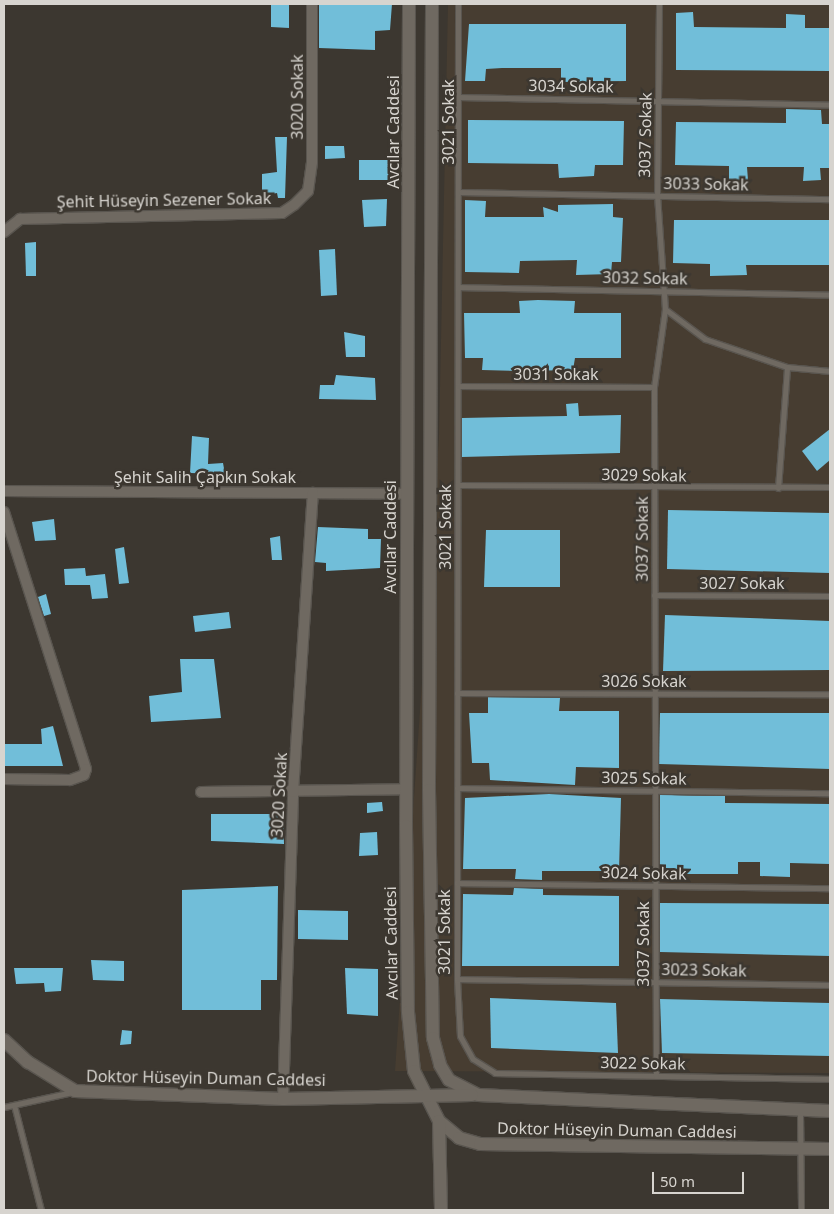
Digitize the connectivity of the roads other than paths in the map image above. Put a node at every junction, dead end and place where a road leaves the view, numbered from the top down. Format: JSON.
{"nodes":[{"id":1,"x":312,"y":4,"type":"edge"},
{"id":2,"x":409,"y":4,"type":"edge"},
{"id":3,"x":432,"y":4,"type":"edge"},
{"id":4,"x":458,"y":4,"type":"edge"},
{"id":5,"x":659,"y":4,"type":"edge"},
{"id":6,"x":461,"y":97,"type":"junction"},
{"id":7,"x":659,"y":99,"type":"junction"},
{"id":8,"x":830,"y":105,"type":"edge"},
{"id":9,"x":308,"y":191,"type":"joint"},
{"id":10,"x":461,"y":192,"type":"junction"},
{"id":11,"x":657,"y":196,"type":"junction"},
{"id":12,"x":830,"y":199,"type":"edge"},
{"id":13,"x":4,"y":232,"type":"edge"},
{"id":14,"x":458,"y":287,"type":"junction"},
{"id":15,"x":662,"y":291,"type":"junction"},
{"id":16,"x":830,"y":295,"type":"edge"},
{"id":17,"x":665,"y":309,"type":"junction"},
{"id":18,"x":788,"y":367,"type":"junction"},
{"id":19,"x":830,"y":371,"type":"edge"},
{"id":20,"x":458,"y":386,"type":"junction"},
{"id":21,"x":654,"y":387,"type":"junction"},
{"id":22,"x":458,"y":486,"type":"junction"},
{"id":23,"x":654,"y":487,"type":"junction"},
{"id":24,"x":778,"y":488,"type":"junction"},
{"id":25,"x":830,"y":488,"type":"edge"},
{"id":26,"x":4,"y":491,"type":"edge"},
{"id":27,"x":313,"y":493,"type":"junction"},
{"id":28,"x":406,"y":494,"type":"junction"},
{"id":29,"x":4,"y":512,"type":"edge"},
{"id":30,"x":654,"y":595,"type":"junction"},
{"id":31,"x":830,"y":596,"type":"edge"},
{"id":32,"x":457,"y":693,"type":"junction"},
{"id":33,"x":655,"y":693,"type":"junction"},
{"id":34,"x":830,"y":694,"type":"edge"},
{"id":35,"x":4,"y":779,"type":"edge"},
{"id":36,"x":457,"y":788,"type":"junction"},
{"id":37,"x":406,"y":789,"type":"junction"},
{"id":38,"x":655,"y":791,"type":"junction"},
{"id":39,"x":201,"y":792,"type":"dead end"},
{"id":40,"x":293,"y":792,"type":"junction"},
{"id":41,"x":830,"y":793,"type":"edge"},
{"id":42,"x":457,"y":883,"type":"junction"},
{"id":43,"x":655,"y":886,"type":"junction"},
{"id":44,"x":830,"y":888,"type":"edge"},
{"id":45,"x":457,"y":979,"type":"junction"},
{"id":46,"x":655,"y":982,"type":"junction"},
{"id":47,"x":830,"y":985,"type":"edge"},
{"id":48,"x":4,"y":1040,"type":"edge"},
{"id":49,"x":465,"y":1049,"type":"joint"},
{"id":50,"x":414,"y":1071,"type":"joint"},
{"id":51,"x":656,"y":1076,"type":"junction"},
{"id":52,"x":830,"y":1079,"type":"edge"},
{"id":53,"x":75,"y":1091,"type":"junction"},
{"id":54,"x":478,"y":1095,"type":"junction"},
{"id":55,"x":424,"y":1096,"type":"junction"},
{"id":56,"x":283,"y":1099,"type":"junction"},
{"id":57,"x":14,"y":1105,"type":"junction"},
{"id":58,"x":4,"y":1107,"type":"edge"},
{"id":59,"x":800,"y":1111,"type":"junction"},
{"id":60,"x":830,"y":1111,"type":"edge"},
{"id":61,"x":439,"y":1121,"type":"junction"},
{"id":62,"x":798,"y":1149,"type":"junction"},
{"id":63,"x":830,"y":1149,"type":"edge"},
{"id":64,"x":41,"y":1210,"type":"edge"},
{"id":65,"x":441,"y":1210,"type":"edge"},
{"id":66,"x":801,"y":1210,"type":"edge"}],
"edges":[{"from":1,"to":9,"type":"street","name":"3020 Sokak"},
{"from":2,"to":28,"type":"main road","name":"Avcılar Caddesi"},
{"from":3,"to":54,"type":"main road","name":"Doktor Hüseyin Duman Caddesi"},
{"from":4,"to":6,"type":"lane","name":"3021 Sokak"},
{"from":5,"to":7,"type":"lane","name":"3037 Sokak"},
{"from":6,"to":7,"type":"lane","name":"3034 Sokak"},
{"from":6,"to":10,"type":"lane","name":"3021 Sokak"},
{"from":7,"to":8,"type":"lane","name":"3034 Sokak"},
{"from":7,"to":11,"type":"lane","name":"3037 Sokak"},
{"from":9,"to":13,"type":"street","name":"Şehit Hüseyin Sezener Sokak"},
{"from":10,"to":11,"type":"lane","name":"3033 Sokak"},
{"from":10,"to":14,"type":"lane","name":"3021 Sokak"},
{"from":11,"to":12,"type":"lane","name":"3033 Sokak"},
{"from":11,"to":15,"type":"lane","name":"3037 Sokak"},
{"from":14,"to":15,"type":"lane","name":"3032 Sokak"},
{"from":14,"to":20,"type":"lane","name":"3021 Sokak"},
{"from":15,"to":16,"type":"lane","name":"3032 Sokak"},
{"from":15,"to":17,"type":"lane","name":"3037 Sokak"},
{"from":17,"to":18,"type":"lane"},
{"from":17,"to":21,"type":"lane","name":"3037 Sokak"},
{"from":18,"to":19,"type":"lane"},
{"from":18,"to":24,"type":"lane"},
{"from":20,"to":21,"type":"lane","name":"3031 Sokak"},
{"from":20,"to":22,"type":"lane","name":"3021 Sokak"},
{"from":21,"to":23,"type":"lane","name":"3037 Sokak"},
{"from":22,"to":23,"type":"lane","name":"3029 Sokak"},
{"from":22,"to":32,"type":"lane","name":"3021 Sokak"},
{"from":23,"to":24,"type":"lane","name":"3029 Sokak"},
{"from":23,"to":30,"type":"lane","name":"3037 Sokak"},
{"from":24,"to":25,"type":"lane","name":"3029 Sokak"},
{"from":26,"to":27,"type":"street","name":"Şehit Salih Çapkın Sokak"},
{"from":27,"to":28,"type":"street","name":"Şehit Salih Çapkın Sokak"},
{"from":27,"to":40,"type":"street","name":"3020 Sokak"},
{"from":28,"to":37,"type":"main road","name":"Avcılar Caddesi"},
{"from":29,"to":35,"type":"street"},
{"from":30,"to":31,"type":"lane","name":"3027 Sokak"},
{"from":30,"to":33,"type":"lane","name":"3037 Sokak"},
{"from":32,"to":33,"type":"lane","name":"3026 Sokak"},
{"from":32,"to":36,"type":"lane","name":"3021 Sokak"},
{"from":33,"to":34,"type":"lane","name":"3026 Sokak"},
{"from":33,"to":38,"type":"lane","name":"3037 Sokak"},
{"from":36,"to":38,"type":"lane","name":"3025 Sokak"},
{"from":36,"to":42,"type":"lane","name":"3021 Sokak"},
{"from":37,"to":40,"type":"street"},
{"from":37,"to":50,"type":"main road","name":"Avcılar Caddesi"},
{"from":38,"to":41,"type":"lane","name":"3025 Sokak"},
{"from":38,"to":43,"type":"lane","name":"3037 Sokak"},
{"from":39,"to":40,"type":"street"},
{"from":40,"to":56,"type":"street","name":"3020 Sokak"},
{"from":42,"to":43,"type":"lane","name":"3024 Sokak"},
{"from":42,"to":45,"type":"lane","name":"3021 Sokak"},
{"from":43,"to":44,"type":"lane","name":"3024 Sokak"},
{"from":43,"to":46,"type":"lane","name":"3037 Sokak"},
{"from":45,"to":46,"type":"lane","name":"3023 Sokak"},
{"from":45,"to":49,"type":"lane","name":"3021 Sokak"},
{"from":46,"to":47,"type":"lane","name":"3023 Sokak"},
{"from":46,"to":51,"type":"lane","name":"3037 Sokak"},
{"from":48,"to":53,"type":"main road","name":"Doktor Hüseyin Duman Caddesi"},
{"from":49,"to":51,"type":"lane","name":"3022 Sokak"},
{"from":50,"to":55,"type":"main road","name":"Doktor Hüseyin Duman Caddesi"},
{"from":51,"to":52,"type":"lane","name":"3022 Sokak"},
{"from":53,"to":56,"type":"main road","name":"Doktor Hüseyin Duman Caddesi"},
{"from":53,"to":57,"type":"lane"},
{"from":54,"to":55,"type":"main road","name":"Doktor Hüseyin Duman Caddesi"},
{"from":54,"to":59,"type":"main road","name":"Doktor Hüseyin Duman Caddesi"},
{"from":55,"to":56,"type":"main road","name":"Doktor Hüseyin Duman Caddesi"},
{"from":55,"to":61,"type":"main road","name":"Doktor Hüseyin Duman Caddesi"},
{"from":57,"to":58,"type":"lane"},
{"from":57,"to":64,"type":"lane"},
{"from":59,"to":60,"type":"main road","name":"Doktor Hüseyin Duman Caddesi"},
{"from":59,"to":62,"type":"lane"},
{"from":61,"to":62,"type":"main road","name":"Doktor Hüseyin Duman Caddesi"},
{"from":61,"to":65,"type":"main road"},
{"from":62,"to":63,"type":"main road","name":"Doktor Hüseyin Duman Caddesi"},
{"from":62,"to":66,"type":"lane"}]}
